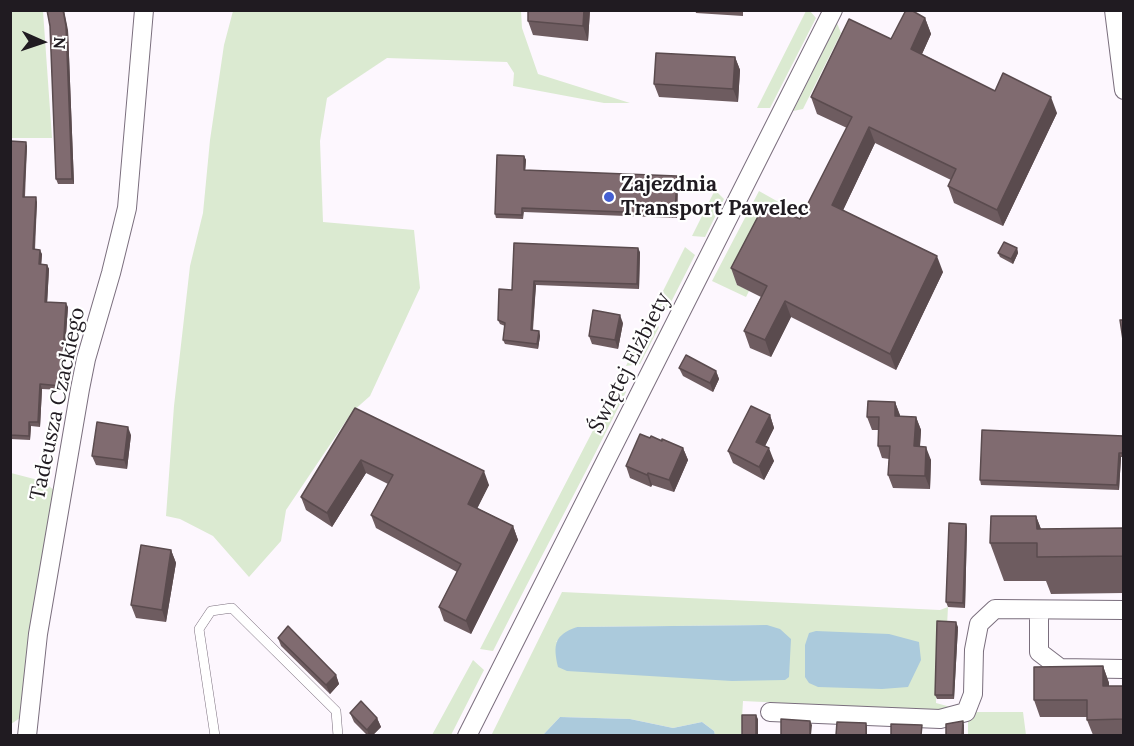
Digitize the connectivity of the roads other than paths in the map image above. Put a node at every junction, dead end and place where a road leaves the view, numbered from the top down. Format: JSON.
{"nodes":[{"id":1,"x":144,"y":10,"type":"edge"},
{"id":2,"x":833,"y":10,"type":"edge"},
{"id":3,"x":1114,"y":10,"type":"edge"},
{"id":4,"x":1124,"y":90,"type":"edge"},
{"id":5,"x":1039,"y":610,"type":"junction"},
{"id":6,"x":1124,"y":610,"type":"edge"},
{"id":7,"x":1124,"y":669,"type":"edge"},
{"id":8,"x":770,"y":712,"type":"dead end"},
{"id":9,"x":27,"y":735,"type":"edge"},
{"id":10,"x":215,"y":735,"type":"edge"},
{"id":11,"x":338,"y":735,"type":"edge"},
{"id":12,"x":467,"y":735,"type":"edge"}],
"edges":[{"from":1,"to":9,"type":"street","name":"Tadeusza Czackiego"},
{"from":2,"to":12,"type":"street","name":"Świętej Elżbiety"},
{"from":3,"to":4,"type":"street"},
{"from":5,"to":6,"type":"street"},
{"from":5,"to":7,"type":"street"},
{"from":5,"to":8,"type":"street"},
{"from":10,"to":11,"type":"lane"}]}
